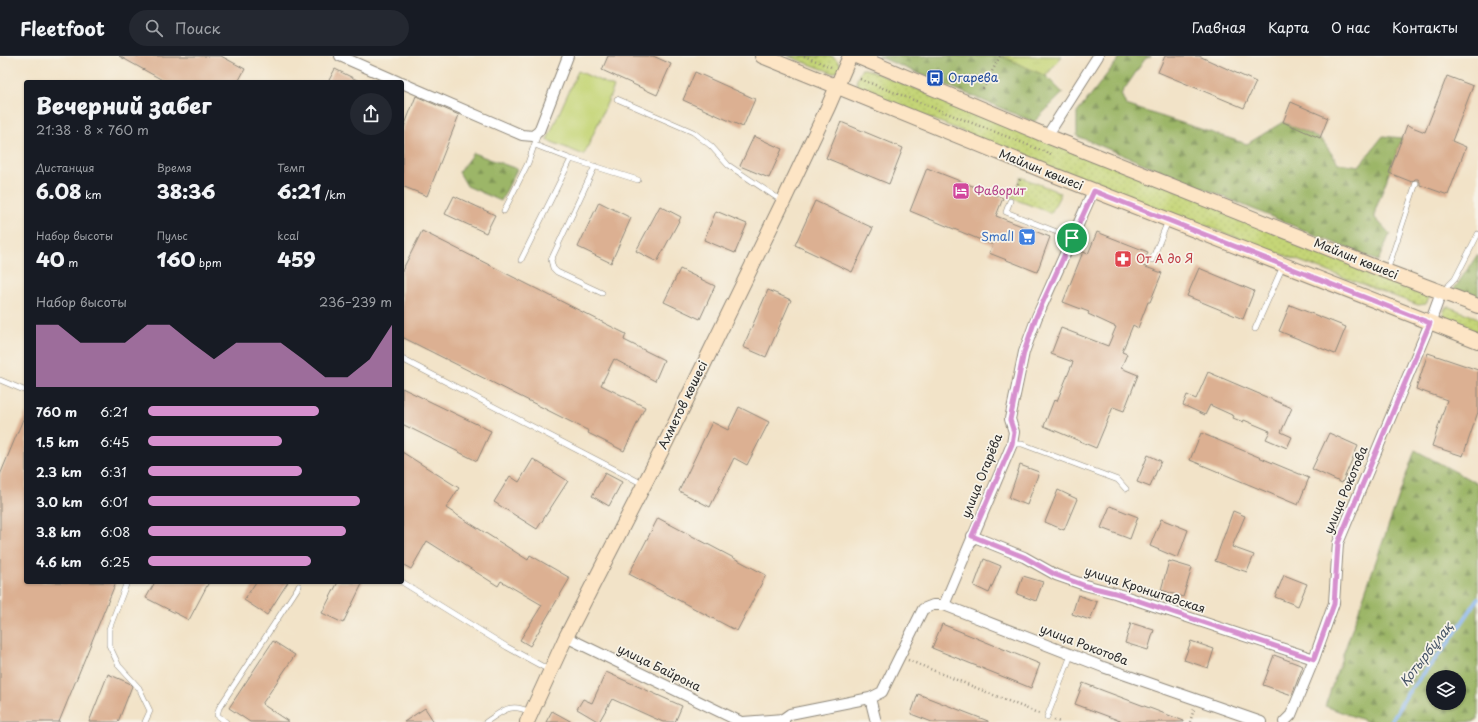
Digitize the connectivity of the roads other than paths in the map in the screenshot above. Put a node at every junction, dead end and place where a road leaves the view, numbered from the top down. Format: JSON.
{"nodes":[{"id":1,"x":340,"y":56,"type":"edge"},
{"id":2,"x":568,"y":56,"type":"edge"},
{"id":3,"x":762,"y":56,"type":"edge"},
{"id":4,"x":850,"y":56,"type":"edge"},
{"id":5,"x":856,"y":56,"type":"edge"},
{"id":6,"x":1098,"y":56,"type":"edge"},
{"id":7,"x":394,"y":80,"type":"edge"},
{"id":8,"x":404,"y":84,"type":"edge"},
{"id":9,"x":837,"y":87,"type":"junction"},
{"id":10,"x":617,"y":99,"type":"dead end"},
{"id":11,"x":539,"y":131,"type":"junction"},
{"id":12,"x":1047,"y":136,"type":"junction"},
{"id":13,"x":535,"y":145,"type":"junction"},
{"id":14,"x":571,"y":159,"type":"junction"},
{"id":15,"x":595,"y":166,"type":"junction"},
{"id":16,"x":638,"y":180,"type":"dead end"},
{"id":17,"x":1416,"y":183,"type":"dead end"},
{"id":18,"x":1094,"y":191,"type":"junction"},
{"id":19,"x":1010,"y":201,"type":"road end"},
{"id":20,"x":783,"y":202,"type":"junction"},
{"id":21,"x":504,"y":211,"type":"dead end"},
{"id":22,"x":1168,"y":220,"type":"junction"},
{"id":23,"x":1478,"y":234,"type":"edge"},
{"id":24,"x":1072,"y":238,"type":"junction"},
{"id":25,"x":521,"y":260,"type":"dead end"},
{"id":26,"x":1152,"y":260,"type":"dead end"},
{"id":27,"x":1283,"y":265,"type":"junction"},
{"id":28,"x":1387,"y":272,"type":"junction"},
{"id":29,"x":602,"y":293,"type":"dead end"},
{"id":30,"x":1441,"y":293,"type":"junction"},
{"id":31,"x":1478,"y":306,"type":"edge"},
{"id":32,"x":1430,"y":323,"type":"junction"},
{"id":33,"x":1256,"y":329,"type":"dead end"},
{"id":34,"x":1478,"y":341,"type":"edge"},
{"id":35,"x":404,"y":360,"type":"edge"},
{"id":36,"x":0,"y":380,"type":"edge"},
{"id":37,"x":24,"y":390,"type":"edge"},
{"id":38,"x":1012,"y":444,"type":"junction"},
{"id":39,"x":644,"y":484,"type":"junction"},
{"id":40,"x":1126,"y":489,"type":"dead end"},
{"id":41,"x":972,"y":536,"type":"junction"},
{"id":42,"x":404,"y":583,"type":"edge"},
{"id":43,"x":125,"y":584,"type":"edge"},
{"id":44,"x":300,"y":586,"type":"dead end"},
{"id":45,"x":944,"y":605,"type":"junction"},
{"id":46,"x":566,"y":637,"type":"junction"},
{"id":47,"x":1071,"y":654,"type":"junction"},
{"id":48,"x":1314,"y":659,"type":"junction"},
{"id":49,"x":550,"y":671,"type":"junction"},
{"id":50,"x":870,"y":698,"type":"junction"},
{"id":51,"x":529,"y":717,"type":"edge"},
{"id":52,"x":1047,"y":717,"type":"road end"},
{"id":53,"x":784,"y":720,"type":"edge"},
{"id":54,"x":145,"y":722,"type":"edge"},
{"id":55,"x":226,"y":722,"type":"edge"},
{"id":56,"x":486,"y":722,"type":"edge"},
{"id":57,"x":742,"y":722,"type":"edge"},
{"id":58,"x":876,"y":722,"type":"edge"},
{"id":59,"x":1261,"y":722,"type":"edge"},
{"id":60,"x":1284,"y":722,"type":"edge"}],
"edges":[{"from":1,"to":7,"type":"street"},
{"from":2,"to":11,"type":"street"},
{"from":3,"to":9,"type":"main road","name":"Майлин көшесі"},
{"from":4,"to":9,"type":"main road","name":"Ахметов көшесі"},
{"from":5,"to":12,"type":"main road","name":"Майлин көшесі"},
{"from":6,"to":12,"type":"street"},
{"from":8,"to":11,"type":"street"},
{"from":9,"to":18,"type":"main road","name":"Майлин көшесі"},
{"from":9,"to":20,"type":"main road","name":"Ахметов көшесі"},
{"from":10,"to":20,"type":"lane"},
{"from":11,"to":13,"type":"lane"},
{"from":12,"to":28,"type":"main road","name":"Майлин көшесі"},
{"from":13,"to":14,"type":"lane"},
{"from":13,"to":21,"type":"lane"},
{"from":14,"to":15,"type":"lane"},
{"from":14,"to":25,"type":"lane"},
{"from":15,"to":16,"type":"lane"},
{"from":15,"to":29,"type":"lane"},
{"from":17,"to":28,"type":"lane"},
{"from":18,"to":22,"type":"main road","name":"Майлин көшесі"},
{"from":18,"to":24,"type":"street","name":"улица Огарёва"},
{"from":19,"to":24,"type":"lane"},
{"from":20,"to":39,"type":"main road","name":"Ахметов көшесі"},
{"from":22,"to":26,"type":"lane"},
{"from":22,"to":27,"type":"main road","name":"Майлин көшесі"},
{"from":23,"to":30,"type":"lane"},
{"from":24,"to":38,"type":"street","name":"улица Огарёва"},
{"from":27,"to":32,"type":"main road","name":"Майлин көшесі"},
{"from":27,"to":33,"type":"lane"},
{"from":28,"to":30,"type":"main road","name":"Майлин көшесі"},
{"from":30,"to":31,"type":"main road","name":"Майлин көшесі"},
{"from":30,"to":32,"type":"street","name":"улица Рокотова"},
{"from":32,"to":34,"type":"main road","name":"Майлин көшесі"},
{"from":32,"to":48,"type":"street","name":"улица Рокотова"},
{"from":35,"to":39,"type":"lane"},
{"from":36,"to":37,"type":"lane"},
{"from":38,"to":40,"type":"lane"},
{"from":38,"to":41,"type":"street","name":"улица Огарёва"},
{"from":39,"to":46,"type":"main road","name":"Ахметов көшесі"},
{"from":41,"to":45,"type":"street","name":"улица Огарёва"},
{"from":41,"to":48,"type":"street","name":"улица Кронштадская"},
{"from":42,"to":49,"type":"lane"},
{"from":43,"to":54,"type":"lane"},
{"from":44,"to":55,"type":"lane"},
{"from":45,"to":47,"type":"street","name":"улица Рокотова"},
{"from":45,"to":50,"type":"street"},
{"from":46,"to":49,"type":"main road","name":"Ахметов көшесі"},
{"from":46,"to":57,"type":"street","name":"улица Байрона"},
{"from":47,"to":52,"type":"lane"},
{"from":47,"to":59,"type":"street","name":"улица Рокотова"},
{"from":48,"to":60,"type":"street","name":"улица Рокотова"},
{"from":49,"to":51,"type":"main road","name":"Ахметов көшесі"},
{"from":50,"to":53,"type":"street"},
{"from":50,"to":58,"type":"street"},
{"from":51,"to":56,"type":"lane"},
{"from":53,"to":57,"type":"street","name":"улица Байрона"}]}
